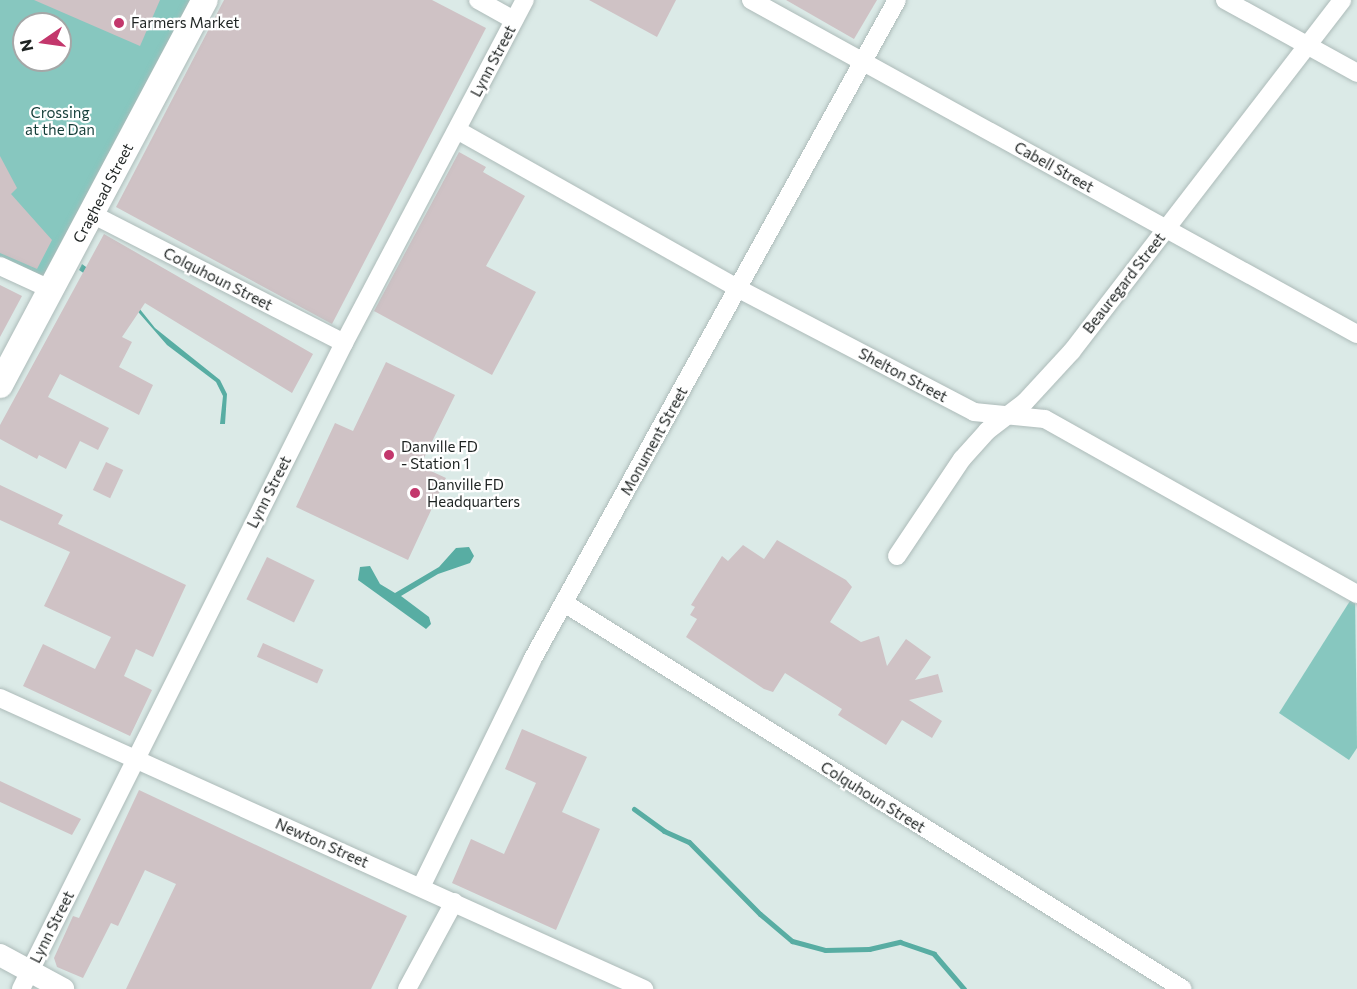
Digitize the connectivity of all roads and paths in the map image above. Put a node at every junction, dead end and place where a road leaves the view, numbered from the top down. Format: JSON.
{"nodes":[{"id":1,"x":205,"y":0,"type":"edge"},
{"id":2,"x":478,"y":0,"type":"edge"},
{"id":3,"x":525,"y":0,"type":"edge"},
{"id":4,"x":751,"y":0,"type":"edge"},
{"id":5,"x":897,"y":0,"type":"edge"},
{"id":6,"x":1225,"y":0,"type":"edge"},
{"id":7,"x":1342,"y":0,"type":"edge"},
{"id":8,"x":514,"y":20,"type":"junction"},
{"id":9,"x":1307,"y":46,"type":"junction"},
{"id":10,"x":863,"y":62,"type":"junction"},
{"id":11,"x":1357,"y":73,"type":"edge"},
{"id":12,"x":457,"y":130,"type":"junction"},
{"id":13,"x":92,"y":214,"type":"junction"},
{"id":14,"x":1167,"y":229,"type":"junction"},
{"id":15,"x":0,"y":266,"type":"edge"},
{"id":16,"x":739,"y":289,"type":"junction"},
{"id":17,"x":52,"y":290,"type":"junction"},
{"id":18,"x":1357,"y":334,"type":"edge"},
{"id":19,"x":344,"y":343,"type":"junction"},
{"id":20,"x":0,"y":385,"type":"edge"},
{"id":21,"x":1008,"y":417,"type":"junction"},
{"id":22,"x":897,"y":556,"type":"dead end"},
{"id":23,"x":1357,"y":594,"type":"edge"},
{"id":24,"x":564,"y":603,"type":"junction"},
{"id":25,"x":0,"y":698,"type":"edge"},
{"id":26,"x":136,"y":760,"type":"junction"},
{"id":27,"x":421,"y":887,"type":"junction"},
{"id":28,"x":454,"y":902,"type":"junction"},
{"id":29,"x":0,"y":955,"type":"edge"},
{"id":30,"x":26,"y":980,"type":"edge"},
{"id":31,"x":63,"y":989,"type":"edge"},
{"id":32,"x":407,"y":989,"type":"edge"},
{"id":33,"x":644,"y":989,"type":"edge"},
{"id":34,"x":1183,"y":989,"type":"edge"}],
"edges":[{"from":1,"to":13,"type":"main road","name":"Craghead Street"},
{"from":2,"to":8,"type":"street"},
{"from":3,"to":8,"type":"street","name":"Lynn Street"},
{"from":4,"to":10,"type":"street","name":"Cabell Street"},
{"from":5,"to":10,"type":"street","name":"Monument Street"},
{"from":6,"to":9,"type":"street"},
{"from":7,"to":9,"type":"street","name":"Beauregard Street"},
{"from":8,"to":12,"type":"street","name":"Lynn Street"},
{"from":9,"to":11,"type":"street"},
{"from":9,"to":14,"type":"street","name":"Beauregard Street"},
{"from":10,"to":14,"type":"street","name":"Cabell Street"},
{"from":10,"to":16,"type":"street","name":"Monument Street"},
{"from":12,"to":16,"type":"street","name":"Shelton Street"},
{"from":12,"to":19,"type":"street","name":"Lynn Street"},
{"from":13,"to":17,"type":"main road","name":"Craghead Street"},
{"from":13,"to":19,"type":"street","name":"Colquhoun Street"},
{"from":14,"to":18,"type":"street","name":"Cabell Street"},
{"from":14,"to":21,"type":"street","name":"Beauregard Street"},
{"from":15,"to":17,"type":"street"},
{"from":16,"to":21,"type":"street","name":"Shelton Street"},
{"from":16,"to":24,"type":"street","name":"Monument Street"},
{"from":17,"to":20,"type":"main road","name":"Craghead Street"},
{"from":19,"to":26,"type":"street","name":"Lynn Street"},
{"from":21,"to":22,"type":"street","name":"Beauregard Street"},
{"from":21,"to":23,"type":"street","name":"Shelton Street"},
{"from":24,"to":27,"type":"street","name":"Monument Street"},
{"from":24,"to":34,"type":"street","name":"Colquhoun Street"},
{"from":25,"to":26,"type":"street","name":"Newton Street"},
{"from":26,"to":27,"type":"street","name":"Newton Street"},
{"from":26,"to":30,"type":"street","name":"Lynn Street"},
{"from":27,"to":28,"type":"street","name":"Newton Street"},
{"from":28,"to":32,"type":"street"},
{"from":28,"to":33,"type":"street","name":"Newton Street"},
{"from":29,"to":30,"type":"street"},
{"from":30,"to":31,"type":"street"}]}
